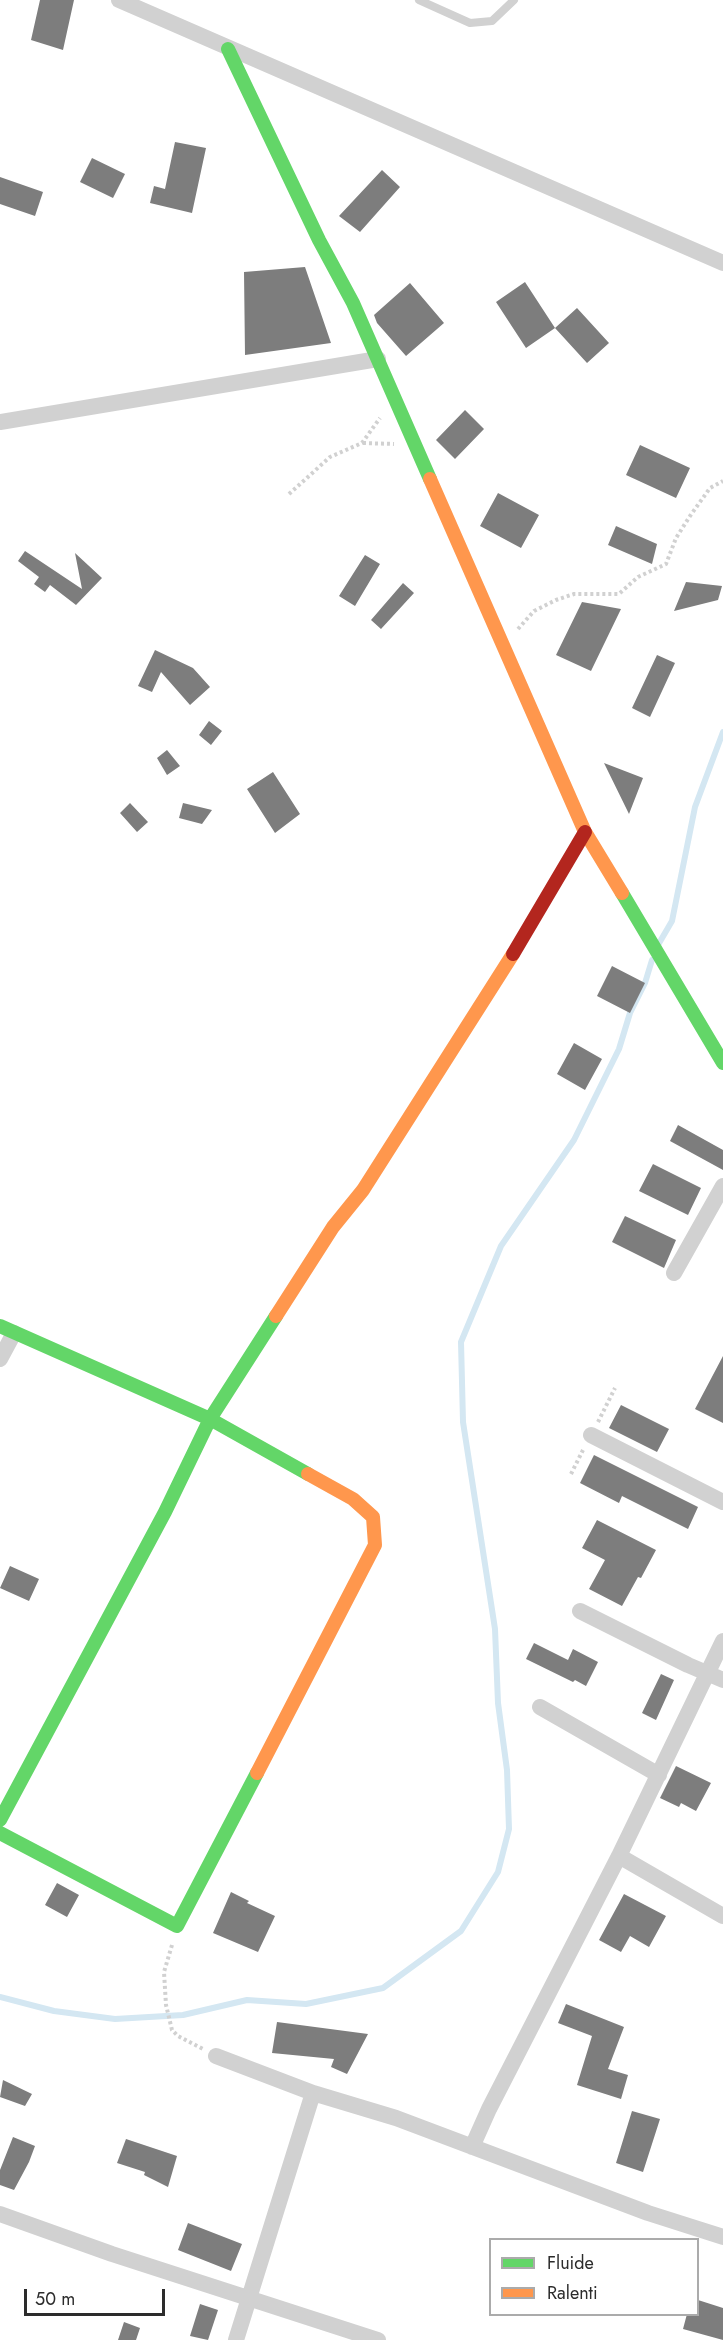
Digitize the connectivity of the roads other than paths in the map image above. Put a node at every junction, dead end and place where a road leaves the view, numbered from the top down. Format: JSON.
{"nodes":[{"id":1,"x":119,"y":0,"type":"edge"},
{"id":2,"x":419,"y":0,"type":"edge"},
{"id":3,"x":514,"y":0,"type":"edge"},
{"id":4,"x":228,"y":48,"type":"junction"},
{"id":5,"x":723,"y":263,"type":"edge"},
{"id":6,"x":378,"y":359,"type":"junction"},
{"id":7,"x":0,"y":422,"type":"edge"},
{"id":8,"x":585,"y":832,"type":"junction"},
{"id":9,"x":723,"y":1063,"type":"edge"},
{"id":10,"x":723,"y":1186,"type":"edge"},
{"id":11,"x":674,"y":1273,"type":"dead end"},
{"id":12,"x":7,"y":1330,"type":"edge"},
{"id":13,"x":0,"y":1359,"type":"edge"},
{"id":14,"x":210,"y":1419,"type":"junction"},
{"id":15,"x":591,"y":1435,"type":"dead end"},
{"id":16,"x":723,"y":1502,"type":"edge"},
{"id":17,"x":580,"y":1611,"type":"dead end"},
{"id":18,"x":723,"y":1641,"type":"edge"},
{"id":19,"x":707,"y":1673,"type":"junction"},
{"id":20,"x":723,"y":1680,"type":"edge"},
{"id":21,"x":540,"y":1707,"type":"dead end"},
{"id":22,"x":659,"y":1775,"type":"junction"},
{"id":23,"x":0,"y":1820,"type":"edge"},
{"id":24,"x":0,"y":1833,"type":"edge"},
{"id":25,"x":619,"y":1856,"type":"junction"},
{"id":26,"x":723,"y":1916,"type":"edge"},
{"id":27,"x":216,"y":2056,"type":"road end"},
{"id":28,"x":313,"y":2093,"type":"junction"},
{"id":29,"x":472,"y":2147,"type":"junction"},
{"id":30,"x":0,"y":2214,"type":"edge"},
{"id":31,"x":723,"y":2237,"type":"edge"},
{"id":32,"x":248,"y":2299,"type":"junction"},
{"id":33,"x":236,"y":2340,"type":"edge"},
{"id":34,"x":378,"y":2340,"type":"edge"}],
"edges":[{"from":1,"to":4,"type":"street"},
{"from":2,"to":3,"type":"lane"},
{"from":4,"to":5,"type":"street"},
{"from":4,"to":6,"type":"street"},
{"from":6,"to":7,"type":"street"},
{"from":6,"to":8,"type":"street"},
{"from":8,"to":9,"type":"street"},
{"from":8,"to":14,"type":"street"},
{"from":10,"to":11,"type":"street"},
{"from":12,"to":13,"type":"street"},
{"from":12,"to":14,"type":"street"},
{"from":14,"to":23,"type":"street"},
{"from":14,"to":24,"type":"street"},
{"from":15,"to":16,"type":"street"},
{"from":17,"to":19,"type":"street"},
{"from":18,"to":19,"type":"street"},
{"from":19,"to":20,"type":"street"},
{"from":19,"to":22,"type":"street"},
{"from":21,"to":22,"type":"street"},
{"from":22,"to":25,"type":"street"},
{"from":25,"to":26,"type":"street"},
{"from":25,"to":29,"type":"street"},
{"from":27,"to":28,"type":"street"},
{"from":28,"to":29,"type":"street"},
{"from":28,"to":32,"type":"street"},
{"from":29,"to":31,"type":"street"},
{"from":30,"to":32,"type":"street"},
{"from":32,"to":33,"type":"street"},
{"from":32,"to":34,"type":"street"}]}
